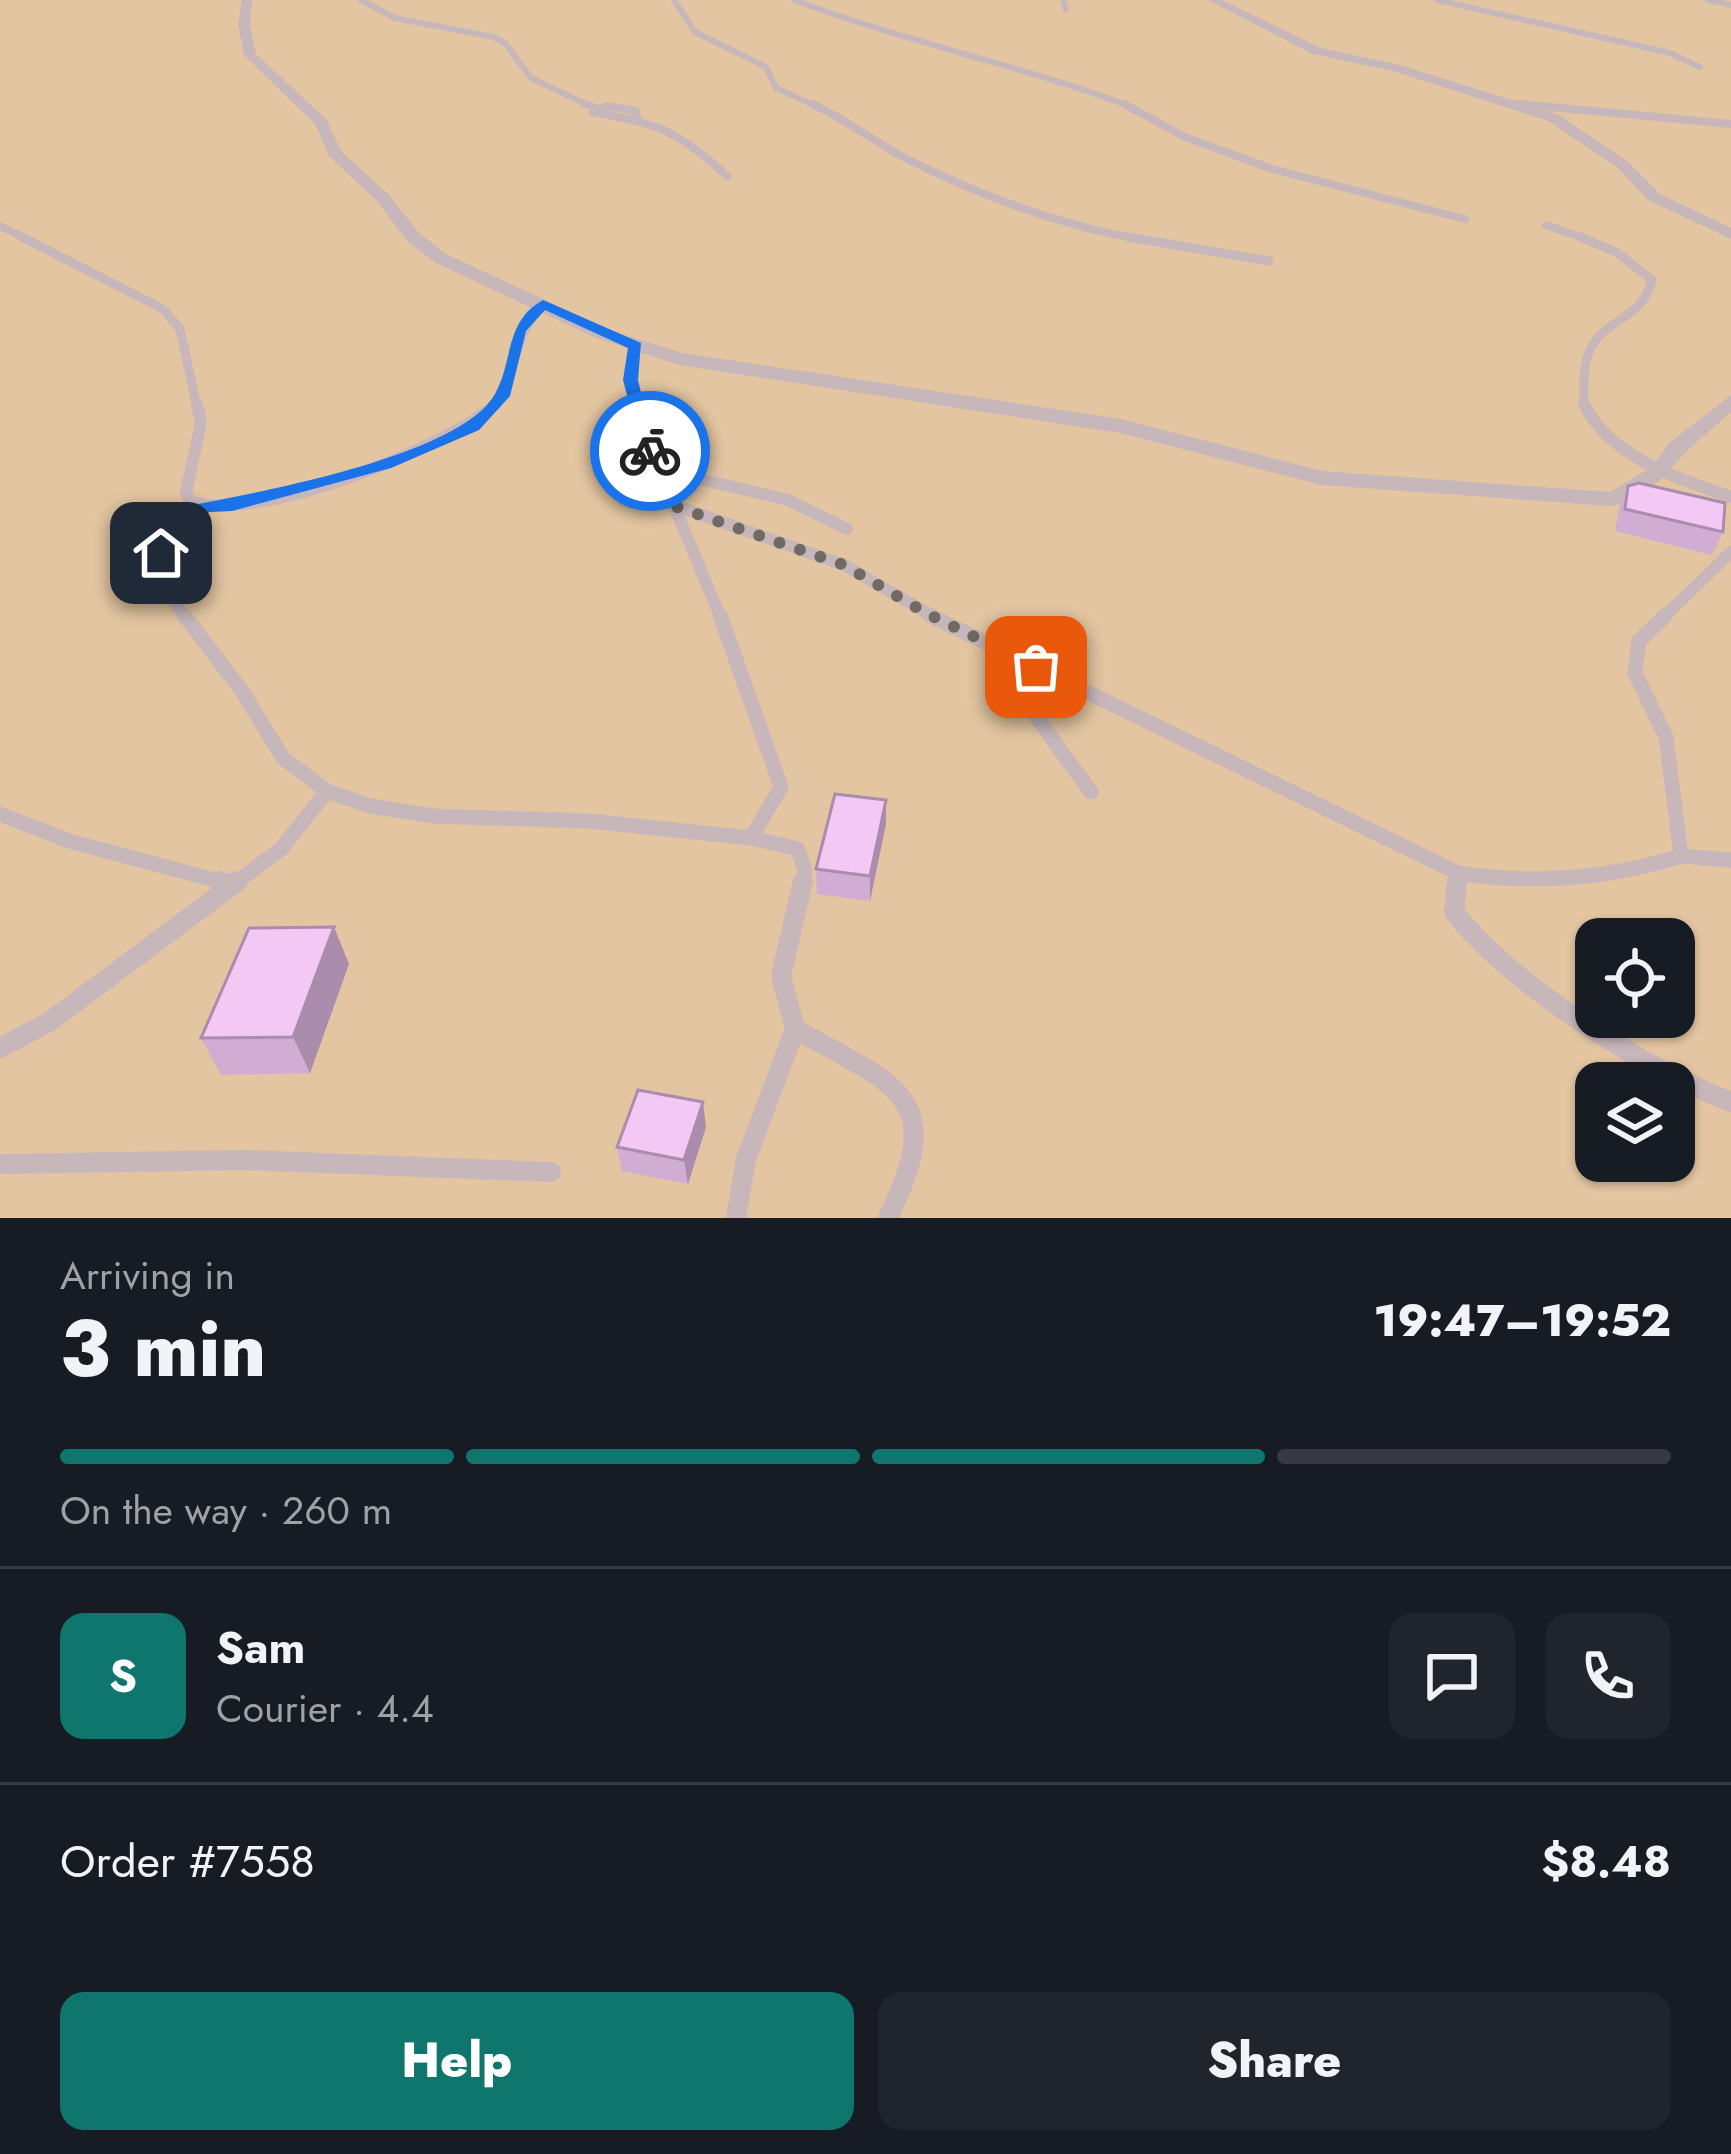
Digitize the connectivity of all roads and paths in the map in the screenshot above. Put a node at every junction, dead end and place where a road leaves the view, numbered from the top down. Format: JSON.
{"nodes":[{"id":1,"x":247,"y":0,"type":"edge"},
{"id":2,"x":361,"y":0,"type":"edge"},
{"id":3,"x":674,"y":0,"type":"edge"},
{"id":4,"x":794,"y":0,"type":"edge"},
{"id":5,"x":1063,"y":0,"type":"edge"},
{"id":6,"x":1214,"y":0,"type":"edge"},
{"id":7,"x":1437,"y":0,"type":"edge"},
{"id":8,"x":1708,"y":0,"type":"edge"},
{"id":9,"x":1731,"y":4,"type":"edge"},
{"id":10,"x":1066,"y":10,"type":"dead end"},
{"id":11,"x":1700,"y":67,"type":"dead end"},
{"id":12,"x":1518,"y":104,"type":"junction"},
{"id":13,"x":1731,"y":124,"type":"edge"},
{"id":14,"x":727,"y":176,"type":"dead end"},
{"id":15,"x":1465,"y":219,"type":"dead end"},
{"id":16,"x":1546,"y":225,"type":"dead end"},
{"id":17,"x":0,"y":226,"type":"edge"},
{"id":18,"x":1731,"y":234,"type":"edge"},
{"id":19,"x":1269,"y":261,"type":"dead end"},
{"id":20,"x":543,"y":304,"type":"junction"},
{"id":21,"x":636,"y":346,"type":"junction"},
{"id":22,"x":1731,"y":400,"type":"edge"},
{"id":23,"x":657,"y":469,"type":"junction"},
{"id":24,"x":1660,"y":472,"type":"junction"},
{"id":25,"x":1731,"y":497,"type":"edge"},
{"id":26,"x":671,"y":505,"type":"junction"},
{"id":27,"x":204,"y":507,"type":"junction"},
{"id":28,"x":848,"y":529,"type":"dead end"},
{"id":29,"x":1731,"y":552,"type":"edge"},
{"id":30,"x":994,"y":647,"type":"junction"},
{"id":31,"x":327,"y":791,"type":"junction"},
{"id":32,"x":1091,"y":792,"type":"dead end"},
{"id":33,"x":0,"y":814,"type":"edge"},
{"id":34,"x":751,"y":838,"type":"junction"},
{"id":35,"x":1681,"y":856,"type":"junction"},
{"id":36,"x":1731,"y":860,"type":"edge"},
{"id":37,"x":1458,"y":873,"type":"junction"},
{"id":38,"x":232,"y":885,"type":"junction"},
{"id":39,"x":795,"y":1029,"type":"junction"},
{"id":40,"x":0,"y":1048,"type":"edge"},
{"id":41,"x":1731,"y":1102,"type":"edge"},
{"id":42,"x":0,"y":1164,"type":"edge"},
{"id":43,"x":550,"y":1172,"type":"dead end"},
{"id":44,"x":736,"y":1218,"type":"edge"},
{"id":45,"x":888,"y":1218,"type":"edge"}],
"edges":[{"from":1,"to":20,"type":"street"},
{"from":2,"to":14,"type":"lane"},
{"from":3,"to":19,"type":"lane"},
{"from":4,"to":15,"type":"lane"},
{"from":5,"to":10,"type":"lane"},
{"from":6,"to":12,"type":"street"},
{"from":7,"to":11,"type":"lane"},
{"from":8,"to":9,"type":"lane"},
{"from":12,"to":13,"type":"lane"},
{"from":12,"to":18,"type":"street"},
{"from":16,"to":24,"type":"lane"},
{"from":17,"to":27,"type":"lane"},
{"from":20,"to":21,"type":"street"},
{"from":20,"to":27,"type":"lane"},
{"from":21,"to":23,"type":"lane"},
{"from":21,"to":24,"type":"street"},
{"from":22,"to":24,"type":"street"},
{"from":23,"to":26,"type":"lane"},
{"from":23,"to":28,"type":"lane"},
{"from":24,"to":25,"type":"lane"},
{"from":26,"to":30,"type":"lane"},
{"from":26,"to":34,"type":"lane"},
{"from":27,"to":31,"type":"lane"},
{"from":29,"to":35,"type":"lane"},
{"from":30,"to":32,"type":"lane"},
{"from":30,"to":37,"type":"lane"},
{"from":31,"to":34,"type":"lane"},
{"from":31,"to":38,"type":"lane"},
{"from":33,"to":38,"type":"lane"},
{"from":34,"to":39,"type":"lane"},
{"from":35,"to":36,"type":"lane"},
{"from":35,"to":37,"type":"lane"},
{"from":37,"to":41,"type":"lane"},
{"from":38,"to":40,"type":"lane"},
{"from":39,"to":44,"type":"lane"},
{"from":39,"to":45,"type":"lane"},
{"from":42,"to":43,"type":"lane"}]}
